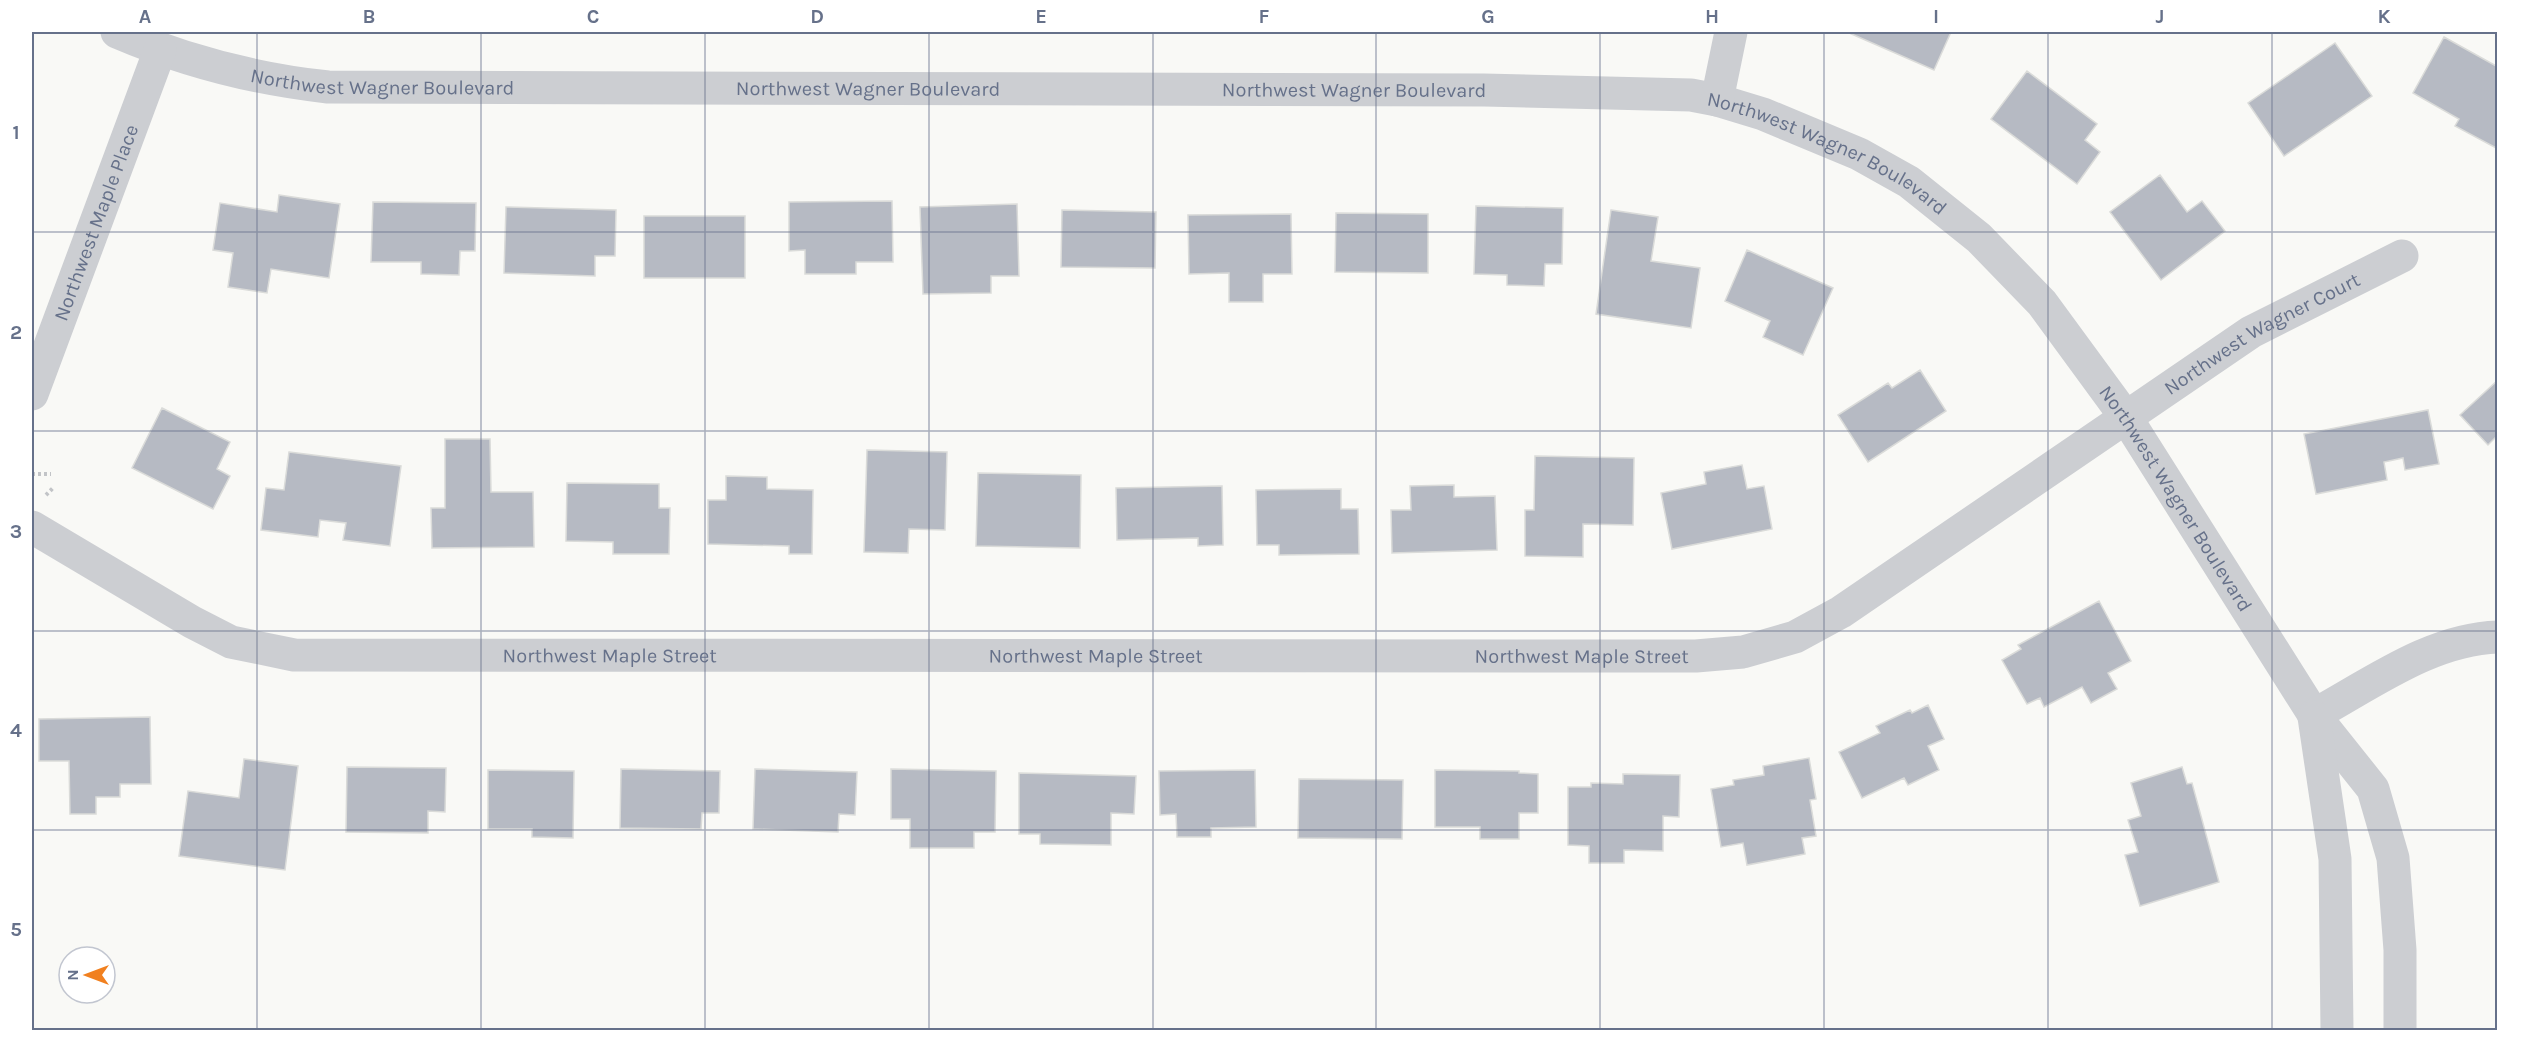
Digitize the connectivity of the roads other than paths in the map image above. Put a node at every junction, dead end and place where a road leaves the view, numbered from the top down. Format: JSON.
{"nodes":[{"id":1,"x":117,"y":32,"type":"edge"},
{"id":2,"x":1731,"y":32,"type":"edge"},
{"id":3,"x":160,"y":50,"type":"junction"},
{"id":4,"x":1718,"y":99,"type":"junction"},
{"id":5,"x":2402,"y":256,"type":"dead end"},
{"id":6,"x":32,"y":394,"type":"edge"},
{"id":7,"x":2127,"y":419,"type":"junction"},
{"id":8,"x":32,"y":527,"type":"edge"},
{"id":9,"x":2498,"y":637,"type":"edge"},
{"id":10,"x":2314,"y":715,"type":"junction"},
{"id":11,"x":2337,"y":1030,"type":"edge"},
{"id":12,"x":2400,"y":1030,"type":"edge"}],
"edges":[{"from":1,"to":3,"type":"street","name":"Northwest Wagner Boulevard"},
{"from":2,"to":4,"type":"street"},
{"from":3,"to":4,"type":"street","name":"Northwest Wagner Boulevard"},
{"from":3,"to":6,"type":"street","name":"Northwest Maple Place"},
{"from":4,"to":7,"type":"street","name":"Northwest Wagner Boulevard"},
{"from":5,"to":7,"type":"street","name":"Northwest Wagner Court"},
{"from":7,"to":8,"type":"street","name":"Northwest Maple Street"},
{"from":7,"to":10,"type":"street","name":"Northwest Wagner Boulevard"},
{"from":9,"to":10,"type":"street"},
{"from":10,"to":11,"type":"street","name":"Northwest Wagner Boulevard"},
{"from":10,"to":12,"type":"street","name":"Northwest Wagner Boulevard"}]}
